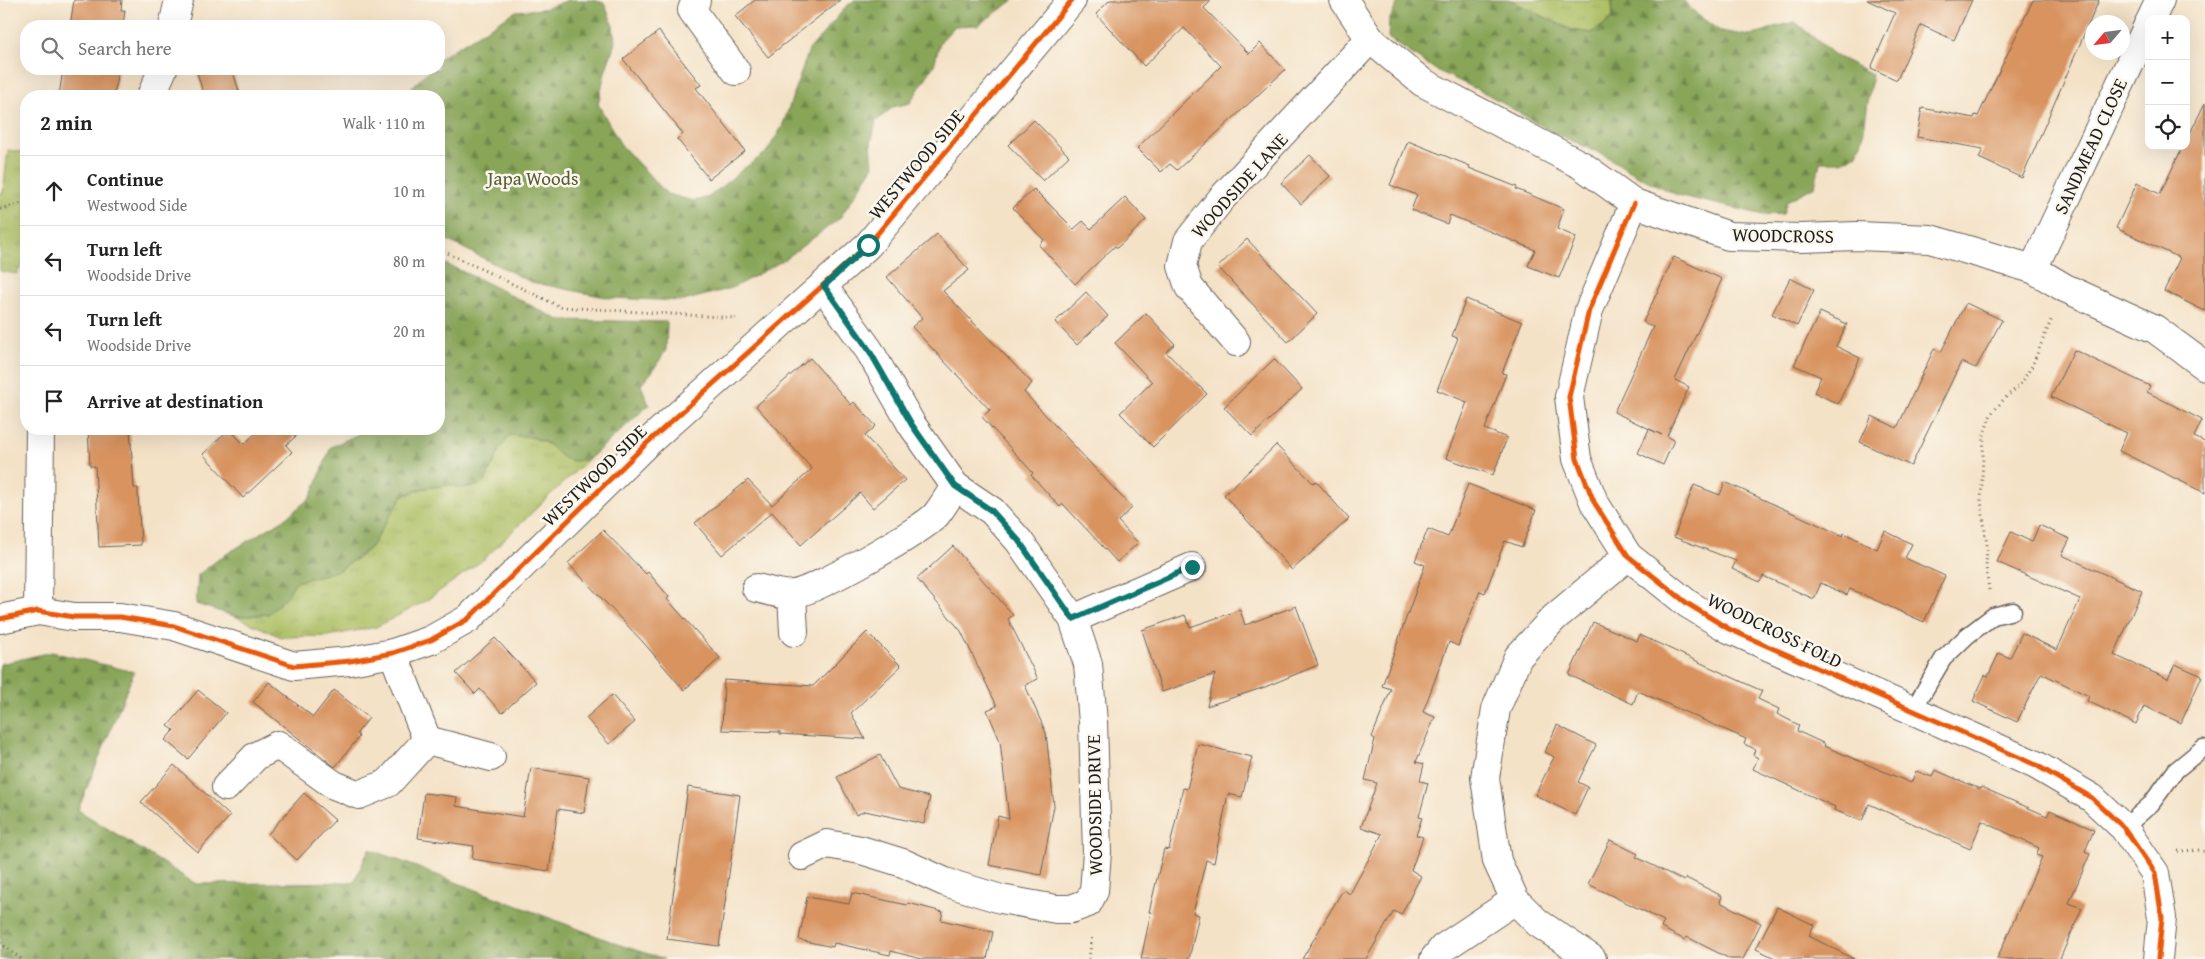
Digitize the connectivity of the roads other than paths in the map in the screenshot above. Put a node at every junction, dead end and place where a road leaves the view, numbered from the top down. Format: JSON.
{"nodes":[{"id":1,"x":179,"y":0,"type":"edge"},
{"id":2,"x":696,"y":0,"type":"edge"},
{"id":3,"x":1072,"y":0,"type":"edge"},
{"id":4,"x":1344,"y":0,"type":"edge"},
{"id":5,"x":2160,"y":0,"type":"edge"},
{"id":6,"x":2153,"y":15,"type":"edge"},
{"id":7,"x":174,"y":20,"type":"edge"},
{"id":8,"x":2145,"y":31,"type":"edge"},
{"id":9,"x":1370,"y":39,"type":"junction"},
{"id":10,"x":736,"y":71,"type":"dead end"},
{"id":11,"x":160,"y":75,"type":"edge"},
{"id":12,"x":154,"y":90,"type":"edge"},
{"id":13,"x":1634,"y":203,"type":"junction"},
{"id":14,"x":2033,"y":269,"type":"junction"},
{"id":15,"x":824,"y":286,"type":"junction"},
{"id":16,"x":1236,"y":342,"type":"dead end"},
{"id":17,"x":2205,"y":366,"type":"edge"},
{"id":18,"x":40,"y":435,"type":"edge"},
{"id":19,"x":955,"y":486,"type":"junction"},
{"id":20,"x":1628,"y":556,"type":"junction"},
{"id":21,"x":1192,"y":567,"type":"dead end"},
{"id":22,"x":756,"y":588,"type":"dead end"},
{"id":23,"x":792,"y":595,"type":"junction"},
{"id":24,"x":38,"y":611,"type":"junction"},
{"id":25,"x":2013,"y":611,"type":"dead end"},
{"id":26,"x":0,"y":619,"type":"edge"},
{"id":27,"x":1073,"y":619,"type":"junction"},
{"id":28,"x":794,"y":632,"type":"dead end"},
{"id":29,"x":393,"y":653,"type":"junction"},
{"id":30,"x":1913,"y":710,"type":"junction"},
{"id":31,"x":427,"y":740,"type":"junction"},
{"id":32,"x":2202,"y":748,"type":"dead end"},
{"id":33,"x":491,"y":757,"type":"dead end"},
{"id":34,"x":226,"y":787,"type":"dead end"},
{"id":35,"x":2124,"y":828,"type":"junction"},
{"id":36,"x":802,"y":856,"type":"dead end"},
{"id":37,"x":1515,"y":900,"type":"junction"},
{"id":38,"x":1434,"y":959,"type":"edge"},
{"id":39,"x":1592,"y":959,"type":"edge"},
{"id":40,"x":2158,"y":959,"type":"edge"}],
"edges":[{"from":1,"to":7,"type":"street"},
{"from":2,"to":10,"type":"street"},
{"from":3,"to":15,"type":"street","name":"WESTWOOD SIDE"},
{"from":4,"to":9,"type":"street","name":"WOODCROSS"},
{"from":5,"to":6,"type":"street"},
{"from":8,"to":14,"type":"street","name":"SANDMEAD CLOSE"},
{"from":9,"to":13,"type":"street","name":"WOODCROSS"},
{"from":9,"to":16,"type":"street","name":"WOODSIDE LANE"},
{"from":11,"to":12,"type":"street"},
{"from":13,"to":14,"type":"street","name":"WOODCROSS"},
{"from":13,"to":20,"type":"street","name":"WOODCROSS FOLD"},
{"from":14,"to":17,"type":"street","name":"WOODCROSS"},
{"from":15,"to":19,"type":"street","name":"WOODSIDE DRIVE"},
{"from":15,"to":29,"type":"street","name":"WESTWOOD SIDE"},
{"from":18,"to":24,"type":"street"},
{"from":19,"to":23,"type":"street"},
{"from":19,"to":27,"type":"street","name":"WOODSIDE DRIVE"},
{"from":20,"to":30,"type":"street","name":"WOODCROSS FOLD"},
{"from":20,"to":37,"type":"street"},
{"from":21,"to":27,"type":"street"},
{"from":22,"to":23,"type":"street"},
{"from":23,"to":28,"type":"street"},
{"from":24,"to":26,"type":"street","name":"WESTWOOD SIDE"},
{"from":24,"to":29,"type":"street","name":"WESTWOOD SIDE"},
{"from":25,"to":30,"type":"lane"},
{"from":27,"to":36,"type":"street","name":"WOODSIDE DRIVE"},
{"from":29,"to":31,"type":"street"},
{"from":30,"to":35,"type":"street","name":"WOODCROSS FOLD"},
{"from":31,"to":33,"type":"street"},
{"from":31,"to":34,"type":"street"},
{"from":32,"to":35,"type":"lane"},
{"from":35,"to":40,"type":"street","name":"WOODCROSS FOLD"},
{"from":37,"to":38,"type":"street"},
{"from":37,"to":39,"type":"street"}]}
